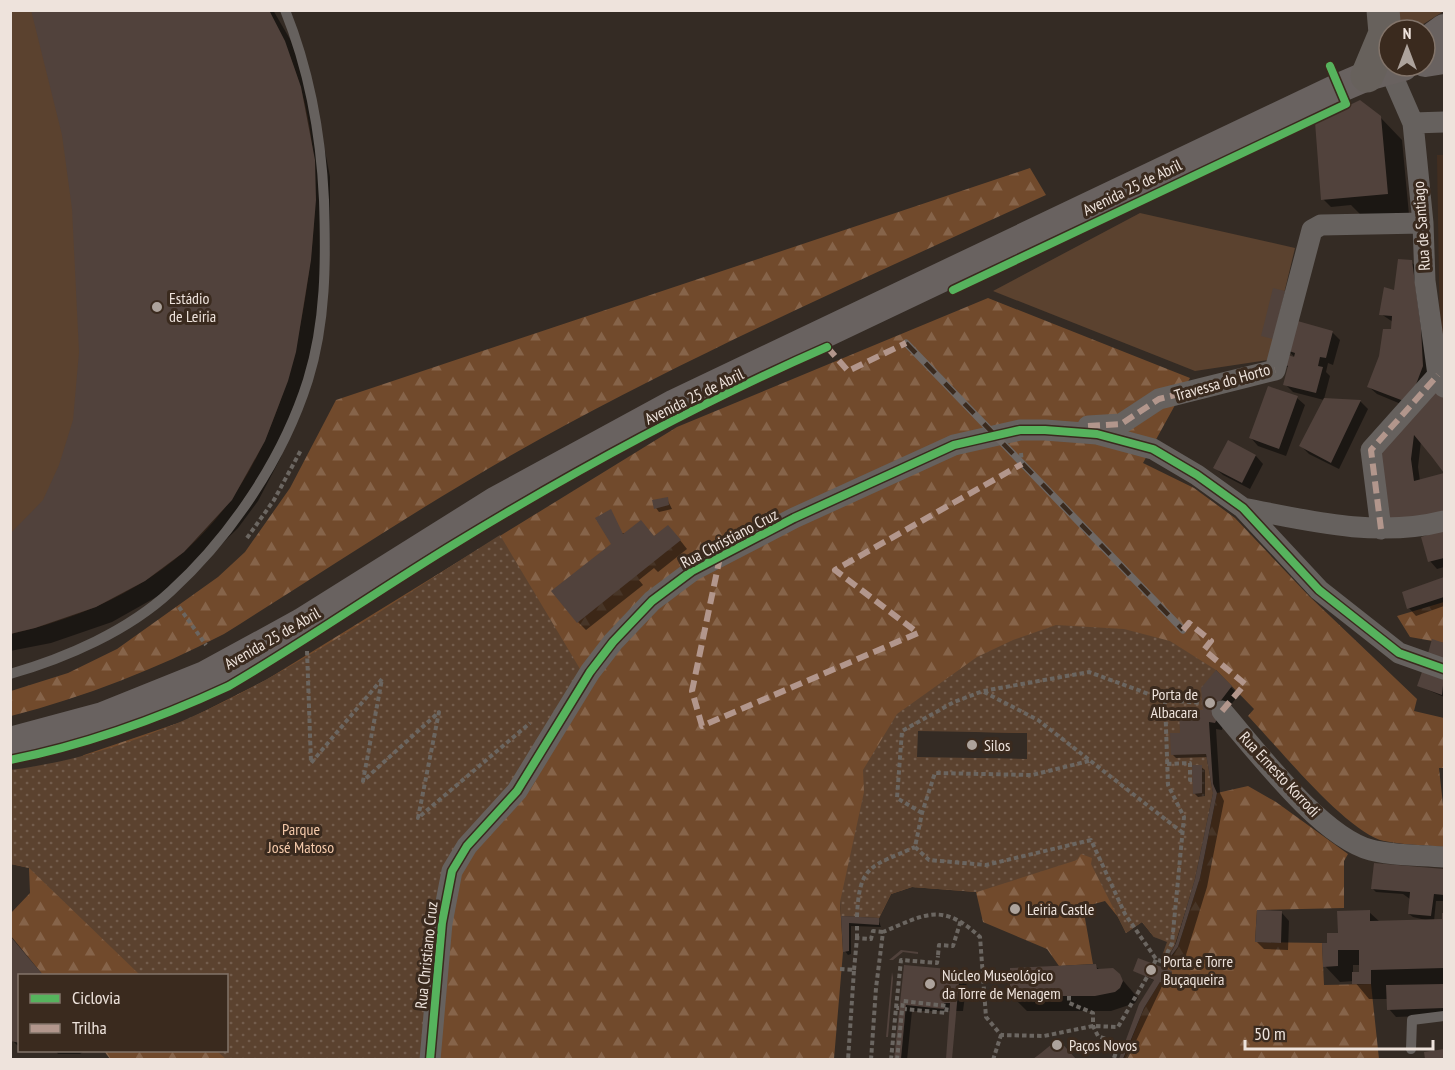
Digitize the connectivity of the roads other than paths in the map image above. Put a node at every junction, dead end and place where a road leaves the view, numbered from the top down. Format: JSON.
{"nodes":[{"id":1,"x":285,"y":10,"type":"edge"},
{"id":2,"x":1377,"y":74,"type":"edge"},
{"id":3,"x":1392,"y":78,"type":"edge"},
{"id":4,"x":1444,"y":122,"type":"edge"},
{"id":5,"x":1413,"y":123,"type":"junction"},
{"id":6,"x":1423,"y":223,"type":"junction"},
{"id":7,"x":1441,"y":381,"type":"edge"},
{"id":8,"x":1030,"y":430,"type":"junction"},
{"id":9,"x":1243,"y":508,"type":"junction"},
{"id":10,"x":1444,"y":521,"type":"edge"},
{"id":11,"x":1381,"y":529,"type":"junction"},
{"id":12,"x":1444,"y":669,"type":"edge"},
{"id":13,"x":10,"y":674,"type":"edge"},
{"id":14,"x":1212,"y":707,"type":"road end"},
{"id":15,"x":10,"y":742,"type":"edge"},
{"id":16,"x":1444,"y":857,"type":"edge"},
{"id":17,"x":1444,"y":1016,"type":"edge"},
{"id":18,"x":1411,"y":1049,"type":"dead end"},
{"id":19,"x":430,"y":1059,"type":"edge"}],
"edges":[{"from":1,"to":13,"type":"lane"},
{"from":2,"to":15,"type":"main road","name":"Avenida 25 de Abril"},
{"from":3,"to":5,"type":"street","name":"Rua de Santiago"},
{"from":4,"to":5,"type":"street"},
{"from":5,"to":6,"type":"street","name":"Rua de Santiago"},
{"from":6,"to":7,"type":"street","name":"Rua de Santiago"},
{"from":6,"to":8,"type":"street","name":"Travessa do Horto"},
{"from":7,"to":11,"type":"street"},
{"from":8,"to":9,"type":"street","name":"Rua Christiano Cruz"},
{"from":8,"to":19,"type":"street","name":"Rua Christiano Cruz"},
{"from":9,"to":11,"type":"street"},
{"from":9,"to":12,"type":"street"},
{"from":10,"to":11,"type":"street"},
{"from":14,"to":16,"type":"street","name":"Rua Ernesto Korrodi"},
{"from":17,"to":18,"type":"lane"}]}
